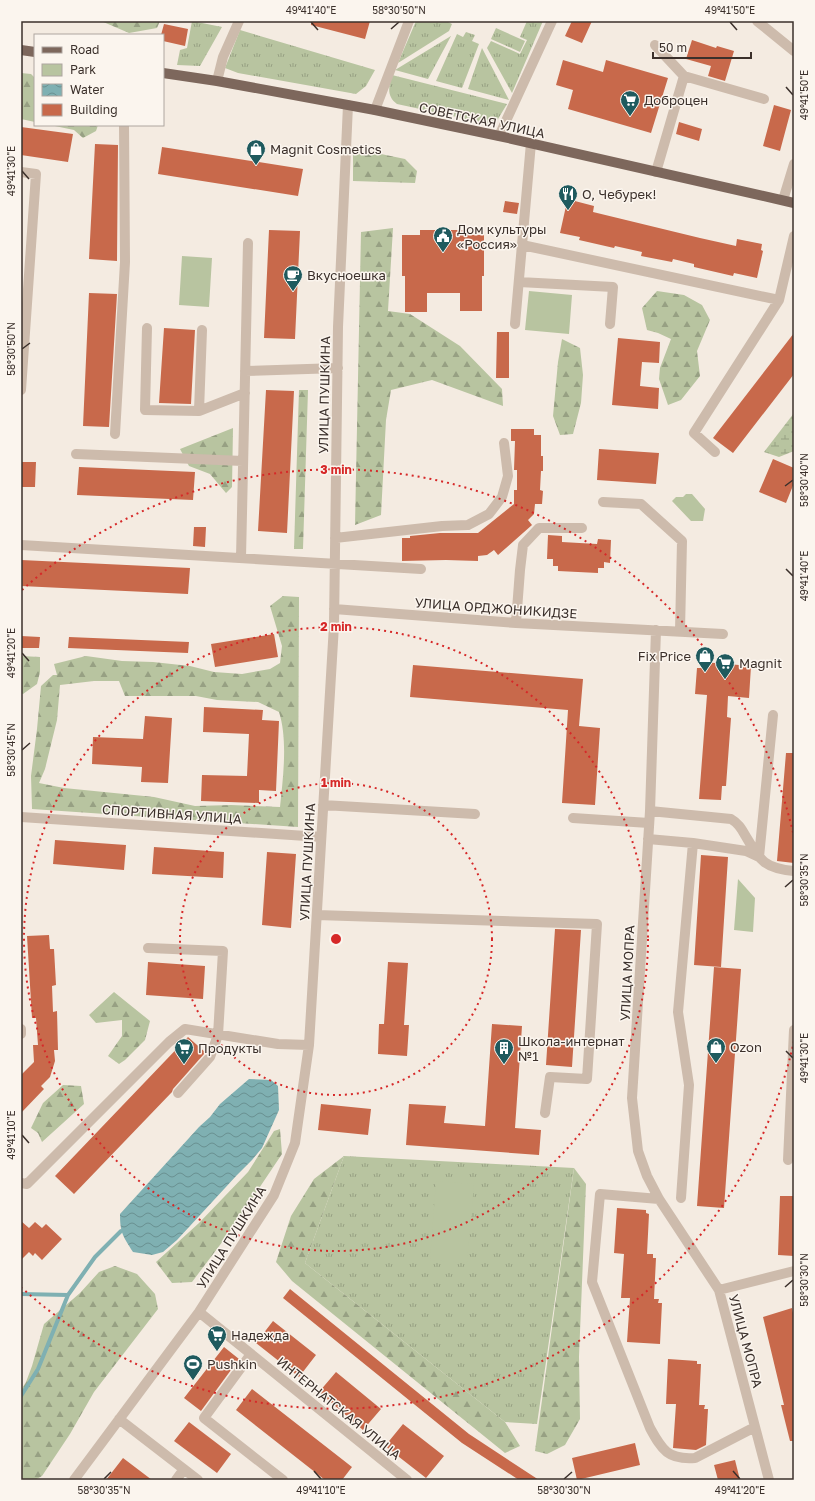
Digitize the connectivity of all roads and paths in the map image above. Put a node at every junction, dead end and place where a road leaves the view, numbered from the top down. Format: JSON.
{"nodes":[{"id":1,"x":238,"y":21,"type":"edge"},
{"id":2,"x":409,"y":21,"type":"edge"},
{"id":3,"x":552,"y":21,"type":"edge"},
{"id":4,"x":757,"y":21,"type":"edge"},
{"id":5,"x":656,"y":45,"type":"dead end"},
{"id":6,"x":21,"y":50,"type":"edge"},
{"id":7,"x":794,"y":51,"type":"edge"},
{"id":8,"x":34,"y":52,"type":"edge"},
{"id":9,"x":164,"y":73,"type":"edge"},
{"id":10,"x":684,"y":76,"type":"junction"},
{"id":11,"x":216,"y":81,"type":"junction"},
{"id":12,"x":764,"y":99,"type":"dead end"},
{"id":13,"x":348,"y":104,"type":"junction"},
{"id":14,"x":375,"y":110,"type":"junction"},
{"id":15,"x":124,"y":126,"type":"edge"},
{"id":16,"x":499,"y":136,"type":"junction"},
{"id":17,"x":531,"y":143,"type":"junction"},
{"id":18,"x":794,"y":164,"type":"edge"},
{"id":19,"x":21,"y":172,"type":"edge"},
{"id":20,"x":656,"y":172,"type":"junction"},
{"id":21,"x":783,"y":200,"type":"junction"},
{"id":22,"x":794,"y":203,"type":"edge"},
{"id":23,"x":794,"y":236,"type":"edge"},
{"id":24,"x":248,"y":243,"type":"dead end"},
{"id":25,"x":522,"y":244,"type":"junction"},
{"id":26,"x":519,"y":282,"type":"junction"},
{"id":27,"x":779,"y":300,"type":"junction"},
{"id":28,"x":515,"y":324,"type":"dead end"},
{"id":29,"x":610,"y":324,"type":"dead end"},
{"id":30,"x":147,"y":328,"type":"dead end"},
{"id":31,"x":202,"y":330,"type":"dead end"},
{"id":32,"x":338,"y":368,"type":"junction"},
{"id":33,"x":245,"y":371,"type":"junction"},
{"id":34,"x":21,"y":390,"type":"edge"},
{"id":35,"x":244,"y":392,"type":"junction"},
{"id":36,"x":199,"y":411,"type":"junction"},
{"id":37,"x":115,"y":434,"type":"dead end"},
{"id":38,"x":504,"y":443,"type":"dead end"},
{"id":39,"x":715,"y":452,"type":"dead end"},
{"id":40,"x":76,"y":454,"type":"dead end"},
{"id":41,"x":243,"y":462,"type":"junction"},
{"id":42,"x":603,"y":502,"type":"dead end"},
{"id":43,"x":582,"y":528,"type":"dead end"},
{"id":44,"x":335,"y":538,"type":"junction"},
{"id":45,"x":21,"y":545,"type":"edge"},
{"id":46,"x":240,"y":558,"type":"junction"},
{"id":47,"x":334,"y":565,"type":"junction"},
{"id":48,"x":421,"y":568,"type":"dead end"},
{"id":49,"x":334,"y":609,"type":"junction"},
{"id":50,"x":516,"y":623,"type":"junction"},
{"id":51,"x":656,"y":630,"type":"junction"},
{"id":52,"x":680,"y":631,"type":"junction"},
{"id":53,"x":723,"y":634,"type":"dead end"},
{"id":54,"x":773,"y":715,"type":"dead end"},
{"id":55,"x":323,"y":805,"type":"junction"},
{"id":56,"x":650,"y":811,"type":"junction"},
{"id":57,"x":475,"y":814,"type":"dead end"},
{"id":58,"x":21,"y":817,"type":"edge"},
{"id":59,"x":573,"y":818,"type":"dead end"},
{"id":60,"x":649,"y":823,"type":"junction"},
{"id":61,"x":321,"y":837,"type":"junction"},
{"id":62,"x":648,"y":840,"type":"junction"},
{"id":63,"x":693,"y":843,"type":"junction"},
{"id":64,"x":759,"y":857,"type":"junction"},
{"id":65,"x":794,"y":871,"type":"edge"},
{"id":66,"x":316,"y":915,"type":"junction"},
{"id":67,"x":148,"y":948,"type":"dead end"},
{"id":68,"x":21,"y":1029,"type":"edge"},
{"id":69,"x":794,"y":1030,"type":"edge"},
{"id":70,"x":21,"y":1034,"type":"edge"},
{"id":71,"x":218,"y":1035,"type":"junction"},
{"id":72,"x":309,"y":1045,"type":"junction"},
{"id":73,"x":178,"y":1093,"type":"dead end"},
{"id":74,"x":545,"y":1113,"type":"dead end"},
{"id":75,"x":788,"y":1160,"type":"dead end"},
{"id":76,"x":21,"y":1183,"type":"edge"},
{"id":77,"x":681,"y":1198,"type":"dead end"},
{"id":78,"x":659,"y":1199,"type":"junction"},
{"id":79,"x":794,"y":1271,"type":"edge"},
{"id":80,"x":719,"y":1290,"type":"junction"},
{"id":81,"x":199,"y":1312,"type":"junction"},
{"id":82,"x":251,"y":1354,"type":"junction"},
{"id":83,"x":119,"y":1419,"type":"junction"},
{"id":84,"x":755,"y":1427,"type":"junction"},
{"id":85,"x":184,"y":1469,"type":"junction"},
{"id":86,"x":74,"y":1480,"type":"edge"},
{"id":87,"x":176,"y":1480,"type":"edge"},
{"id":88,"x":198,"y":1480,"type":"edge"},
{"id":89,"x":283,"y":1480,"type":"edge"},
{"id":90,"x":407,"y":1480,"type":"edge"},
{"id":91,"x":769,"y":1480,"type":"edge"}],
"edges":[{"from":1,"to":11,"type":"street"},
{"from":2,"to":14,"type":"street"},
{"from":3,"to":16,"type":"street"},
{"from":4,"to":7,"type":"street"},
{"from":5,"to":10,"type":"street"},
{"from":6,"to":8,"type":"main road"},
{"from":9,"to":11,"type":"main road","name":"СОВЕТСКАЯ УЛИЦА"},
{"from":10,"to":12,"type":"street"},
{"from":10,"to":20,"type":"street"},
{"from":11,"to":13,"type":"main road","name":"СОВЕТСКАЯ УЛИЦА"},
{"from":13,"to":14,"type":"main road","name":"СОВЕТСКАЯ УЛИЦА"},
{"from":13,"to":32,"type":"street","name":"УЛИЦА ПУШКИНА"},
{"from":14,"to":16,"type":"main road","name":"СОВЕТСКАЯ УЛИЦА"},
{"from":15,"to":37,"type":"street"},
{"from":16,"to":17,"type":"main road","name":"СОВЕТСКАЯ УЛИЦА"},
{"from":17,"to":20,"type":"main road","name":"СОВЕТСКАЯ УЛИЦА"},
{"from":17,"to":25,"type":"street"},
{"from":18,"to":21,"type":"street"},
{"from":19,"to":34,"type":"street"},
{"from":20,"to":21,"type":"main road","name":"СОВЕТСКАЯ УЛИЦА"},
{"from":21,"to":22,"type":"main road","name":"СОВЕТСКАЯ УЛИЦА"},
{"from":23,"to":27,"type":"street"},
{"from":24,"to":33,"type":"street"},
{"from":25,"to":26,"type":"street"},
{"from":25,"to":27,"type":"street"},
{"from":26,"to":28,"type":"street"},
{"from":26,"to":29,"type":"street"},
{"from":27,"to":39,"type":"street"},
{"from":30,"to":36,"type":"street"},
{"from":31,"to":36,"type":"street"},
{"from":32,"to":33,"type":"street"},
{"from":32,"to":44,"type":"street","name":"УЛИЦА ПУШКИНА"},
{"from":33,"to":35,"type":"street"},
{"from":35,"to":36,"type":"street"},
{"from":35,"to":41,"type":"street"},
{"from":38,"to":44,"type":"street"},
{"from":40,"to":41,"type":"street"},
{"from":41,"to":46,"type":"street"},
{"from":42,"to":52,"type":"street"},
{"from":43,"to":50,"type":"street"},
{"from":44,"to":47,"type":"street","name":"УЛИЦА ПУШКИНА"},
{"from":45,"to":46,"type":"street"},
{"from":46,"to":47,"type":"street"},
{"from":47,"to":48,"type":"street"},
{"from":47,"to":49,"type":"street","name":"УЛИЦА ПУШКИНА"},
{"from":49,"to":50,"type":"street","name":"УЛИЦА ОРДЖОНИКИДЗЕ"},
{"from":49,"to":55,"type":"street","name":"УЛИЦА ПУШКИНА"},
{"from":50,"to":51,"type":"street","name":"УЛИЦА ОРДЖОНИКИДЗЕ"},
{"from":51,"to":52,"type":"street","name":"УЛИЦА ОРДЖОНИКИДЗЕ"},
{"from":51,"to":56,"type":"street","name":"УЛИЦА МОПРА"},
{"from":52,"to":53,"type":"street","name":"УЛИЦА ОРДЖОНИКИДЗЕ"},
{"from":54,"to":64,"type":"street"},
{"from":55,"to":57,"type":"street"},
{"from":55,"to":61,"type":"street","name":"УЛИЦА ПУШКИНА"},
{"from":56,"to":60,"type":"street","name":"УЛИЦА МОПРА"},
{"from":56,"to":64,"type":"street"},
{"from":58,"to":61,"type":"street","name":"СПОРТИВНАЯ УЛИЦА"},
{"from":59,"to":60,"type":"street"},
{"from":60,"to":62,"type":"street","name":"УЛИЦА МОПРА"},
{"from":61,"to":66,"type":"street","name":"УЛИЦА ПУШКИНА"},
{"from":62,"to":63,"type":"street"},
{"from":62,"to":78,"type":"street","name":"УЛИЦА МОПРА"},
{"from":63,"to":64,"type":"street"},
{"from":63,"to":77,"type":"street"},
{"from":64,"to":65,"type":"street"},
{"from":66,"to":72,"type":"street","name":"УЛИЦА ПУШКИНА"},
{"from":66,"to":74,"type":"street"},
{"from":67,"to":71,"type":"street"},
{"from":68,"to":70,"type":"street"},
{"from":69,"to":75,"type":"street"},
{"from":71,"to":72,"type":"street"},
{"from":71,"to":73,"type":"street"},
{"from":71,"to":76,"type":"street"},
{"from":72,"to":81,"type":"street","name":"УЛИЦА ПУШКИНА"},
{"from":78,"to":80,"type":"street","name":"УЛИЦА МОПРА"},
{"from":78,"to":84,"type":"street"},
{"from":79,"to":80,"type":"street"},
{"from":80,"to":84,"type":"street","name":"УЛИЦА МОПРА"},
{"from":81,"to":82,"type":"street","name":"ИНТЕРНАТСКАЯ УЛИЦА"},
{"from":81,"to":83,"type":"street","name":"УЛИЦА ПУШКИНА"},
{"from":82,"to":89,"type":"street"},
{"from":82,"to":90,"type":"street","name":"ИНТЕРНАТСКАЯ УЛИЦА"},
{"from":83,"to":85,"type":"street"},
{"from":83,"to":86,"type":"street","name":"УЛИЦА ПУШКИНА"},
{"from":84,"to":91,"type":"street","name":"УЛИЦА МОПРА"},
{"from":85,"to":87,"type":"street"},
{"from":85,"to":88,"type":"street"}]}
